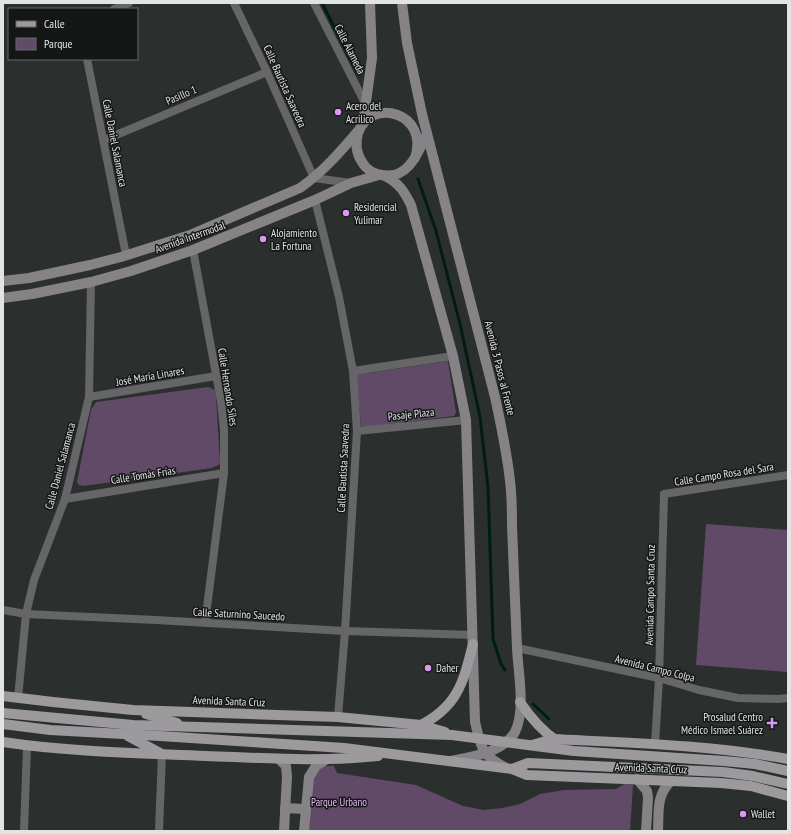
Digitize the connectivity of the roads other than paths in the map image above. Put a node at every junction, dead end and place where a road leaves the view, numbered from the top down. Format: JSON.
{"nodes":[{"id":1,"x":129,"y":3,"type":"edge"},
{"id":2,"x":234,"y":3,"type":"edge"},
{"id":3,"x":314,"y":3,"type":"edge"},
{"id":4,"x":370,"y":3,"type":"edge"},
{"id":5,"x":402,"y":3,"type":"edge"},
{"id":6,"x":116,"y":8,"type":"edge"},
{"id":7,"x":87,"y":60,"type":"edge"},
{"id":8,"x":267,"y":72,"type":"junction"},
{"id":9,"x":366,"y":105,"type":"junction"},
{"id":10,"x":406,"y":119,"type":"junction"},
{"id":11,"x":361,"y":127,"type":"junction"},
{"id":12,"x":427,"y":134,"type":"junction"},
{"id":13,"x":104,"y":140,"type":"junction"},
{"id":14,"x":415,"y":158,"type":"junction"},
{"id":15,"x":382,"y":175,"type":"junction"},
{"id":16,"x":314,"y":178,"type":"junction"},
{"id":17,"x":351,"y":183,"type":"junction"},
{"id":18,"x":315,"y":200,"type":"junction"},
{"id":19,"x":193,"y":250,"type":"junction"},
{"id":20,"x":126,"y":255,"type":"junction"},
{"id":21,"x":29,"y":278,"type":"junction"},
{"id":22,"x":3,"y":281,"type":"edge"},
{"id":23,"x":91,"y":282,"type":"junction"},
{"id":24,"x":32,"y":294,"type":"junction"},
{"id":25,"x":3,"y":298,"type":"edge"},
{"id":26,"x":453,"y":356,"type":"junction"},
{"id":27,"x":353,"y":371,"type":"junction"},
{"id":28,"x":216,"y":376,"type":"junction"},
{"id":29,"x":89,"y":397,"type":"junction"},
{"id":30,"x":466,"y":420,"type":"junction"},
{"id":31,"x":358,"y":431,"type":"junction"},
{"id":32,"x":224,"y":473,"type":"junction"},
{"id":33,"x":788,"y":475,"type":"edge"},
{"id":34,"x":664,"y":494,"type":"joint"},
{"id":35,"x":65,"y":499,"type":"junction"},
{"id":36,"x":3,"y":610,"type":"edge"},
{"id":37,"x":26,"y":614,"type":"junction"},
{"id":38,"x":205,"y":623,"type":"junction"},
{"id":39,"x":345,"y":631,"type":"junction"},
{"id":40,"x":473,"y":640,"type":"junction"},
{"id":41,"x":517,"y":648,"type":"junction"},
{"id":42,"x":659,"y":678,"type":"junction"},
{"id":43,"x":3,"y":696,"type":"edge"},
{"id":44,"x":18,"y":698,"type":"junction"},
{"id":45,"x":788,"y":698,"type":"edge"},
{"id":46,"x":520,"y":702,"type":"junction"},
{"id":47,"x":133,"y":710,"type":"junction"},
{"id":48,"x":3,"y":713,"type":"edge"},
{"id":49,"x":338,"y":717,"type":"junction"},
{"id":50,"x":3,"y":724,"type":"edge"},
{"id":51,"x":421,"y":725,"type":"junction"},
{"id":52,"x":190,"y":727,"type":"junction"},
{"id":53,"x":125,"y":734,"type":"junction"},
{"id":54,"x":402,"y":734,"type":"junction"},
{"id":55,"x":452,"y":735,"type":"junction"},
{"id":56,"x":479,"y":739,"type":"junction"},
{"id":57,"x":553,"y":739,"type":"junction"},
{"id":58,"x":3,"y":742,"type":"edge"},
{"id":59,"x":505,"y":743,"type":"junction"},
{"id":60,"x":655,"y":745,"type":"junction"},
{"id":61,"x":27,"y":746,"type":"junction"},
{"id":62,"x":528,"y":746,"type":"junction"},
{"id":63,"x":574,"y":751,"type":"junction"},
{"id":64,"x":484,"y":753,"type":"junction"},
{"id":65,"x":162,"y":754,"type":"junction"},
{"id":66,"x":394,"y":754,"type":"junction"},
{"id":67,"x":279,"y":759,"type":"junction"},
{"id":68,"x":327,"y":759,"type":"junction"},
{"id":69,"x":788,"y":759,"type":"edge"},
{"id":70,"x":445,"y":761,"type":"junction"},
{"id":71,"x":510,"y":769,"type":"junction"},
{"id":72,"x":788,"y":771,"type":"edge"},
{"id":73,"x":637,"y":779,"type":"junction"},
{"id":74,"x":671,"y":781,"type":"junction"},
{"id":75,"x":788,"y":784,"type":"edge"},
{"id":76,"x":788,"y":796,"type":"edge"},
{"id":77,"x":285,"y":808,"type":"junction"},
{"id":78,"x":305,"y":809,"type":"junction"},
{"id":79,"x":24,"y":831,"type":"edge"},
{"id":80,"x":159,"y":831,"type":"edge"},
{"id":81,"x":284,"y":831,"type":"edge"},
{"id":82,"x":304,"y":831,"type":"edge"},
{"id":83,"x":646,"y":831,"type":"edge"},
{"id":84,"x":658,"y":831,"type":"edge"}],
"edges":[{"from":1,"to":6,"type":"street"},
{"from":2,"to":8,"type":"street","name":"Calle Bautista Saavedra"},
{"from":3,"to":9,"type":"street","name":"Calle Alameda"},
{"from":4,"to":9,"type":"main road"},
{"from":5,"to":12,"type":"main road","name":"Avenida 3 Pasos al Frente"},
{"from":7,"to":13,"type":"street","name":"Calle Daniel Salamanca"},
{"from":8,"to":13,"type":"street","name":"Pasillo 1"},
{"from":8,"to":16,"type":"street","name":"Calle Bautista Saavedra"},
{"from":9,"to":11,"type":"main road"},
{"from":10,"to":11,"type":"main road"},
{"from":10,"to":12,"type":"main road"},
{"from":10,"to":14,"type":"main road"},
{"from":11,"to":15,"type":"main road"},
{"from":11,"to":16,"type":"main road","name":"Avenida Intermodal"},
{"from":12,"to":14,"type":"main road"},
{"from":12,"to":41,"type":"main road","name":"Avenida 3 Pasos al Frente"},
{"from":13,"to":20,"type":"street","name":"Calle Daniel Salamanca"},
{"from":14,"to":15,"type":"main road"},
{"from":15,"to":17,"type":"main road","name":"Avenida Intermodal"},
{"from":15,"to":26,"type":"main road"},
{"from":16,"to":17,"type":"street"},
{"from":16,"to":20,"type":"main road","name":"Avenida Intermodal"},
{"from":17,"to":18,"type":"main road","name":"Avenida Intermodal"},
{"from":18,"to":19,"type":"main road","name":"Avenida Intermodal"},
{"from":18,"to":27,"type":"street","name":"Calle Bautista Saavedra"},
{"from":19,"to":23,"type":"main road","name":"Avenida Intermodal"},
{"from":19,"to":28,"type":"street","name":"Calle Hernando Síles"},
{"from":20,"to":21,"type":"main road","name":"Avenida Intermodal"},
{"from":21,"to":22,"type":"main road","name":"Avenida Intermodal"},
{"from":21,"to":24,"type":"main road"},
{"from":23,"to":24,"type":"main road","name":"Avenida Intermodal"},
{"from":23,"to":29,"type":"street","name":"Calle Daniel Salamanca"},
{"from":24,"to":25,"type":"main road","name":"Avenida Intermodal"},
{"from":26,"to":27,"type":"street"},
{"from":26,"to":30,"type":"main road"},
{"from":27,"to":31,"type":"street","name":"Calle Bautista Saavedra"},
{"from":28,"to":29,"type":"street","name":"José María Linares"},
{"from":28,"to":32,"type":"street","name":"Calle Hernando Síles"},
{"from":29,"to":35,"type":"street","name":"Calle Daniel Salamanca"},
{"from":30,"to":31,"type":"street","name":"Pasaje Plaza"},
{"from":30,"to":40,"type":"main road"},
{"from":31,"to":39,"type":"street","name":"Calle Bautista Saavedra"},
{"from":32,"to":35,"type":"street","name":"Calle Tomás Frías"},
{"from":32,"to":38,"type":"street","name":"Calle Hernando Síles"},
{"from":33,"to":34,"type":"street","name":"Calle Campo Rosa del Sara"},
{"from":34,"to":42,"type":"street","name":"Avenida Campo Santa Cruz"},
{"from":35,"to":37,"type":"street","name":"Calle Daniel Salamanca"},
{"from":36,"to":37,"type":"street","name":"Calle Saturnino Saucedo"},
{"from":37,"to":38,"type":"street","name":"Calle Saturnino Saucedo"},
{"from":37,"to":44,"type":"street","name":"Calle Daniel Salamanca"},
{"from":38,"to":39,"type":"street","name":"Calle Saturnino Saucedo"},
{"from":39,"to":40,"type":"street","name":"Calle Saturnino Saucedo"},
{"from":39,"to":49,"type":"street","name":"Calle Bautista Saavedra"},
{"from":40,"to":51,"type":"main road"},
{"from":40,"to":56,"type":"main road"},
{"from":41,"to":42,"type":"street","name":"Avenida Campo Colpa"},
{"from":41,"to":46,"type":"main road","name":"Avenida 3 Pasos al Frente"},
{"from":42,"to":45,"type":"street","name":"Avenida Campo Colpa"},
{"from":42,"to":60,"type":"street","name":"Avenida Campo Santa Cruz"},
{"from":43,"to":44,"type":"main road","name":"Avenida Santa Cruz"},
{"from":44,"to":47,"type":"main road","name":"Avenida Santa Cruz"},
{"from":46,"to":57,"type":"main road"},
{"from":46,"to":59,"type":"main road","name":"Avenida 3 Pasos al Frente"},
{"from":47,"to":49,"type":"main road","name":"Avenida Santa Cruz"},
{"from":47,"to":52,"type":"main road"},
{"from":48,"to":52,"type":"main road","name":"Avenida Santa Cruz"},
{"from":49,"to":51,"type":"main road","name":"Avenida Santa Cruz"},
{"from":50,"to":53,"type":"main road","name":"Avenida Santa Cruz"},
{"from":51,"to":54,"type":"main road"},
{"from":51,"to":55,"type":"main road","name":"Avenida Santa Cruz"},
{"from":52,"to":54,"type":"main road","name":"Avenida Santa Cruz"},
{"from":53,"to":65,"type":"main road"},
{"from":53,"to":66,"type":"main road","name":"Avenida Santa Cruz"},
{"from":54,"to":55,"type":"main road","name":"Avenida Santa Cruz"},
{"from":55,"to":56,"type":"main road","name":"Avenida Santa Cruz"},
{"from":56,"to":59,"type":"main road","name":"Avenida Santa Cruz"},
{"from":56,"to":64,"type":"main road"},
{"from":57,"to":60,"type":"main road","name":"Avenida Santa Cruz"},
{"from":57,"to":62,"type":"main road","name":"Avenida Santa Cruz"},
{"from":57,"to":63,"type":"main road"},
{"from":58,"to":61,"type":"main road","name":"Avenida Santa Cruz"},
{"from":59,"to":62,"type":"main road","name":"Avenida Santa Cruz"},
{"from":59,"to":64,"type":"main road"},
{"from":60,"to":69,"type":"main road","name":"Avenida Santa Cruz"},
{"from":61,"to":65,"type":"main road","name":"Avenida Santa Cruz"},
{"from":61,"to":79,"type":"street"},
{"from":62,"to":63,"type":"main road","name":"Avenida Santa Cruz"},
{"from":63,"to":72,"type":"main road","name":"Avenida Santa Cruz"},
{"from":64,"to":70,"type":"main road"},
{"from":64,"to":71,"type":"main road"},
{"from":65,"to":67,"type":"main road","name":"Avenida Santa Cruz"},
{"from":65,"to":80,"type":"street"},
{"from":66,"to":68,"type":"main road","name":"Avenida Santa Cruz"},
{"from":66,"to":70,"type":"main road","name":"Avenida Santa Cruz"},
{"from":67,"to":68,"type":"main road","name":"Avenida Santa Cruz"},
{"from":67,"to":77,"type":"main road"},
{"from":68,"to":78,"type":"main road"},
{"from":70,"to":71,"type":"main road","name":"Avenida Santa Cruz"},
{"from":71,"to":73,"type":"main road","name":"Avenida Santa Cruz"},
{"from":71,"to":75,"type":"main road","name":"Avenida Santa Cruz"},
{"from":73,"to":74,"type":"main road","name":"Avenida Santa Cruz"},
{"from":73,"to":83,"type":"main road"},
{"from":74,"to":76,"type":"main road","name":"Avenida Santa Cruz"},
{"from":74,"to":84,"type":"main road"},
{"from":77,"to":78,"type":"main road"},
{"from":77,"to":81,"type":"main road"},
{"from":78,"to":82,"type":"main road"}]}
